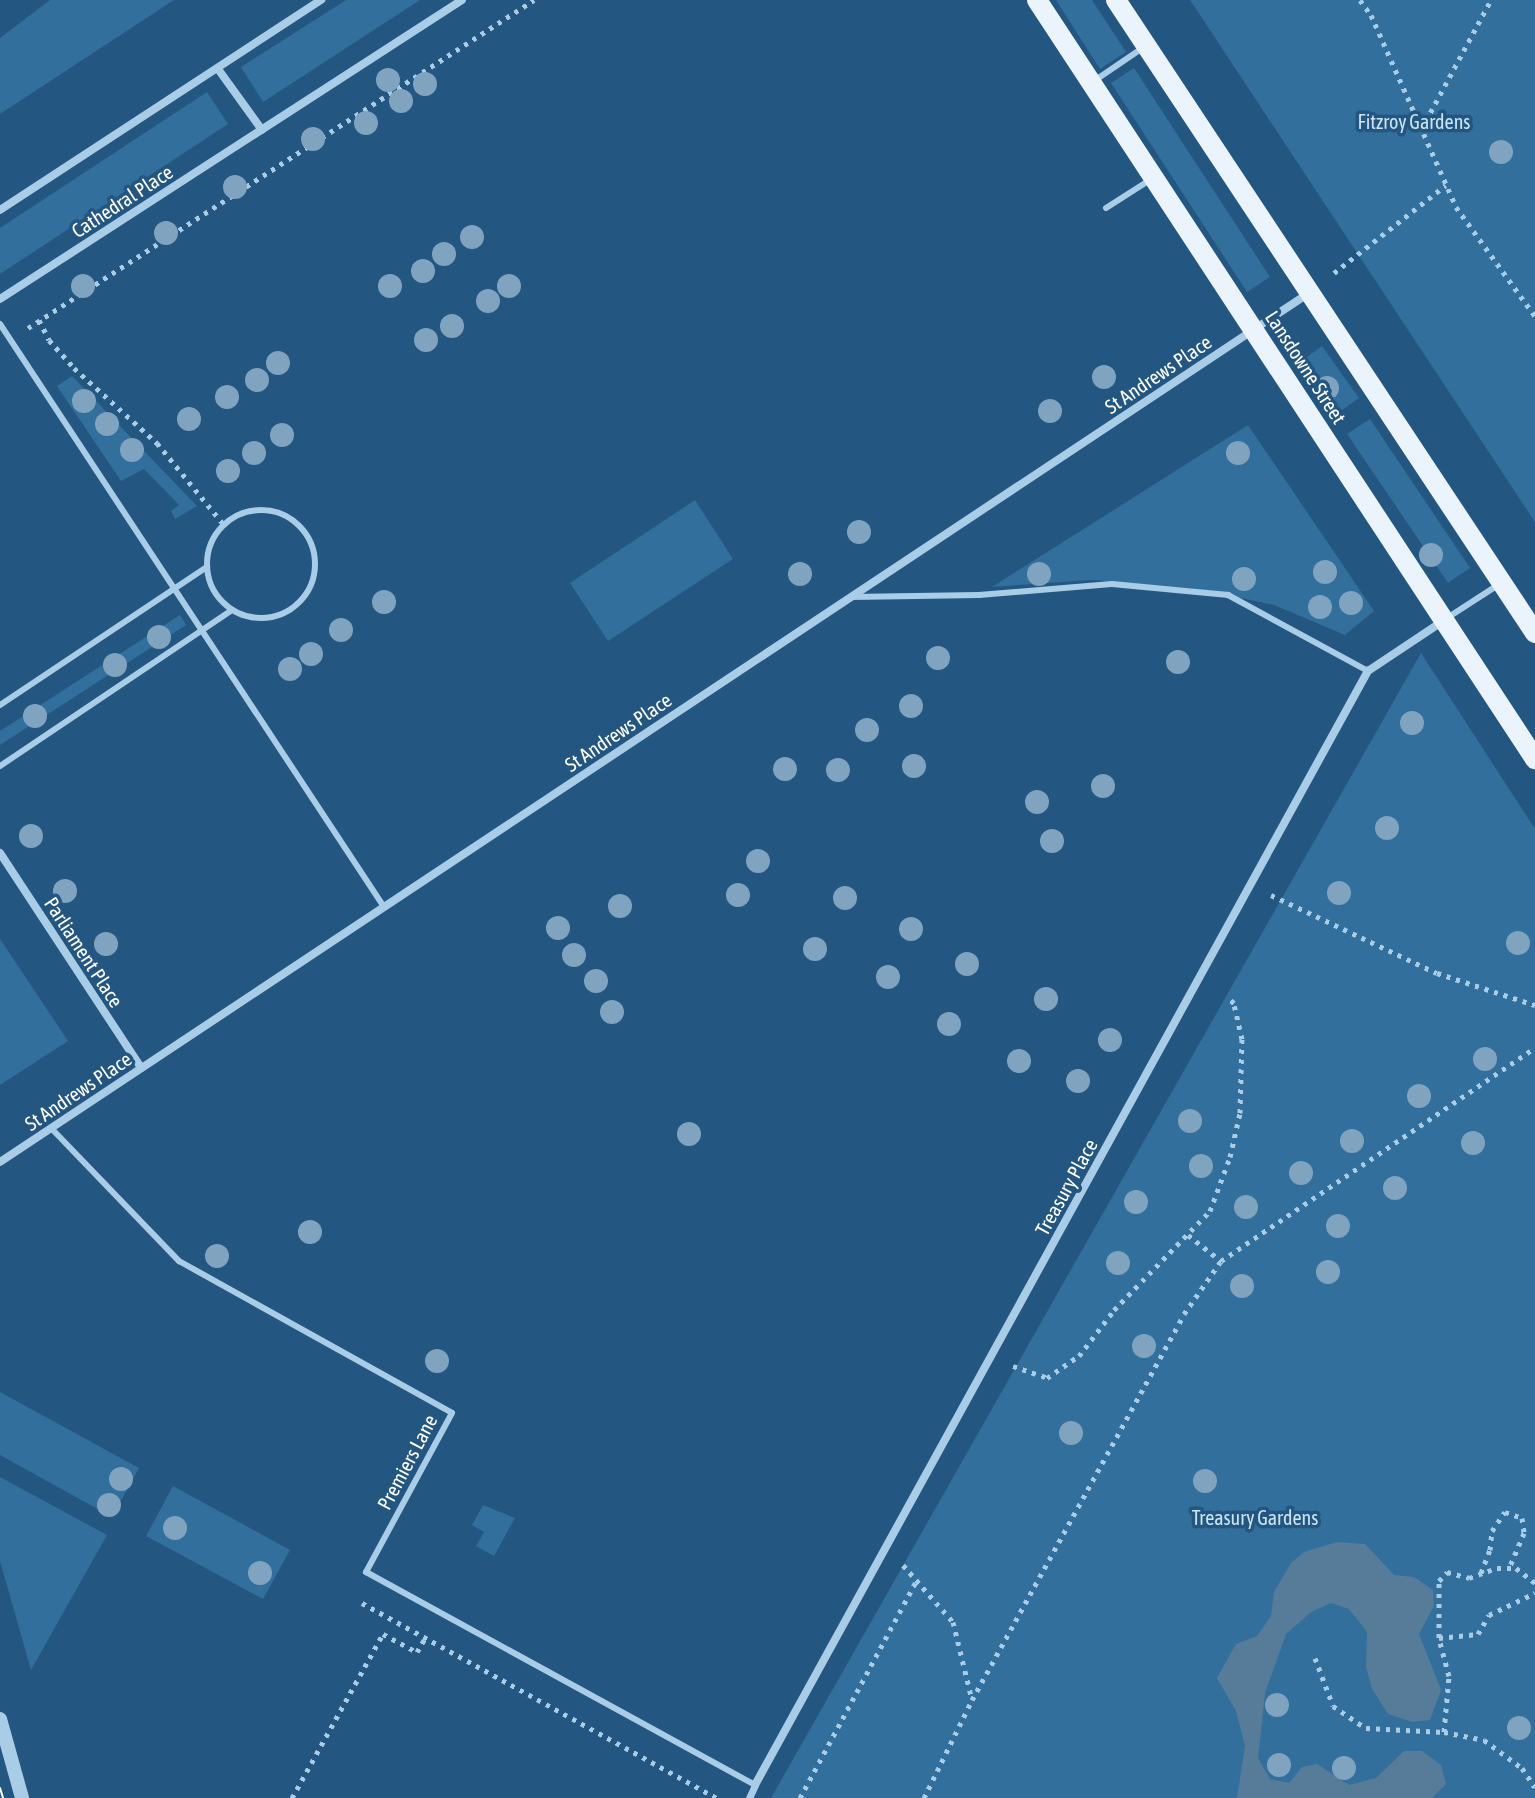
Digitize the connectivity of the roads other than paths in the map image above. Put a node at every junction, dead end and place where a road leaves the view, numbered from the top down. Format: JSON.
{"nodes":[{"id":1,"x":321,"y":0,"type":"edge"},
{"id":2,"x":462,"y":0,"type":"edge"},
{"id":3,"x":1037,"y":0,"type":"edge"},
{"id":4,"x":1116,"y":0,"type":"edge"},
{"id":5,"x":1146,"y":45,"type":"junction"},
{"id":6,"x":218,"y":69,"type":"junction"},
{"id":7,"x":1091,"y":83,"type":"junction"},
{"id":8,"x":262,"y":130,"type":"junction"},
{"id":9,"x":1153,"y":178,"type":"junction"},
{"id":10,"x":1106,"y":208,"type":"dead end"},
{"id":11,"x":0,"y":210,"type":"edge"},
{"id":12,"x":1310,"y":292,"type":"junction"},
{"id":13,"x":0,"y":299,"type":"edge"},
{"id":14,"x":0,"y":324,"type":"edge"},
{"id":15,"x":1253,"y":329,"type":"junction"},
{"id":16,"x":207,"y":567,"type":"junction"},
{"id":17,"x":1502,"y":583,"type":"junction"},
{"id":18,"x":175,"y":589,"type":"junction"},
{"id":19,"x":851,"y":597,"type":"junction"},
{"id":20,"x":232,"y":610,"type":"junction"},
{"id":21,"x":1444,"y":620,"type":"junction"},
{"id":22,"x":202,"y":631,"type":"junction"},
{"id":23,"x":1535,"y":633,"type":"edge"},
{"id":24,"x":1368,"y":671,"type":"junction"},
{"id":25,"x":0,"y":705,"type":"edge"},
{"id":26,"x":1535,"y":759,"type":"edge"},
{"id":27,"x":0,"y":766,"type":"edge"},
{"id":28,"x":0,"y":853,"type":"edge"},
{"id":29,"x":384,"y":907,"type":"junction"},
{"id":30,"x":141,"y":1068,"type":"junction"},
{"id":31,"x":51,"y":1128,"type":"junction"},
{"id":32,"x":0,"y":1162,"type":"edge"},
{"id":33,"x":0,"y":1719,"type":"edge"},
{"id":34,"x":755,"y":1785,"type":"junction"},
{"id":35,"x":22,"y":1798,"type":"edge"},
{"id":36,"x":749,"y":1798,"type":"edge"}],
"edges":[{"from":1,"to":6,"type":"street"},
{"from":2,"to":8,"type":"street","name":"Cathedral Place"},
{"from":3,"to":7,"type":"main road","name":"Lansdowne Street"},
{"from":4,"to":5,"type":"main road"},
{"from":5,"to":7,"type":"lane"},
{"from":5,"to":12,"type":"main road"},
{"from":6,"to":8,"type":"street"},
{"from":6,"to":11,"type":"street"},
{"from":7,"to":9,"type":"main road","name":"Lansdowne Street"},
{"from":8,"to":13,"type":"street","name":"Cathedral Place"},
{"from":9,"to":10,"type":"lane"},
{"from":9,"to":15,"type":"main road","name":"Lansdowne Street"},
{"from":12,"to":15,"type":"street","name":"St Andrews Place"},
{"from":12,"to":17,"type":"main road"},
{"from":14,"to":18,"type":"lane"},
{"from":15,"to":19,"type":"street","name":"St Andrews Place"},
{"from":15,"to":21,"type":"main road","name":"Lansdowne Street"},
{"from":16,"to":18,"type":"lane"},
{"from":16,"to":20,"type":"lane"},
{"from":16,"to":20,"type":"lane"},
{"from":17,"to":21,"type":"lane"},
{"from":17,"to":23,"type":"main road"},
{"from":18,"to":22,"type":"lane"},
{"from":18,"to":25,"type":"lane"},
{"from":19,"to":24,"type":"lane"},
{"from":19,"to":29,"type":"street","name":"St Andrews Place"},
{"from":20,"to":22,"type":"lane"},
{"from":21,"to":24,"type":"street","name":"Treasury Place"},
{"from":21,"to":26,"type":"main road","name":"Lansdowne Street"},
{"from":22,"to":27,"type":"lane"},
{"from":22,"to":29,"type":"lane"},
{"from":24,"to":34,"type":"street","name":"Treasury Place"},
{"from":28,"to":30,"type":"street","name":"Parliament Place"},
{"from":29,"to":30,"type":"street","name":"St Andrews Place"},
{"from":30,"to":31,"type":"street","name":"St Andrews Place"},
{"from":31,"to":32,"type":"street","name":"St Andrews Place"},
{"from":31,"to":34,"type":"lane","name":"Premiers Lane"},
{"from":33,"to":35,"type":"street"},
{"from":34,"to":36,"type":"street","name":"Treasury Place"}]}
